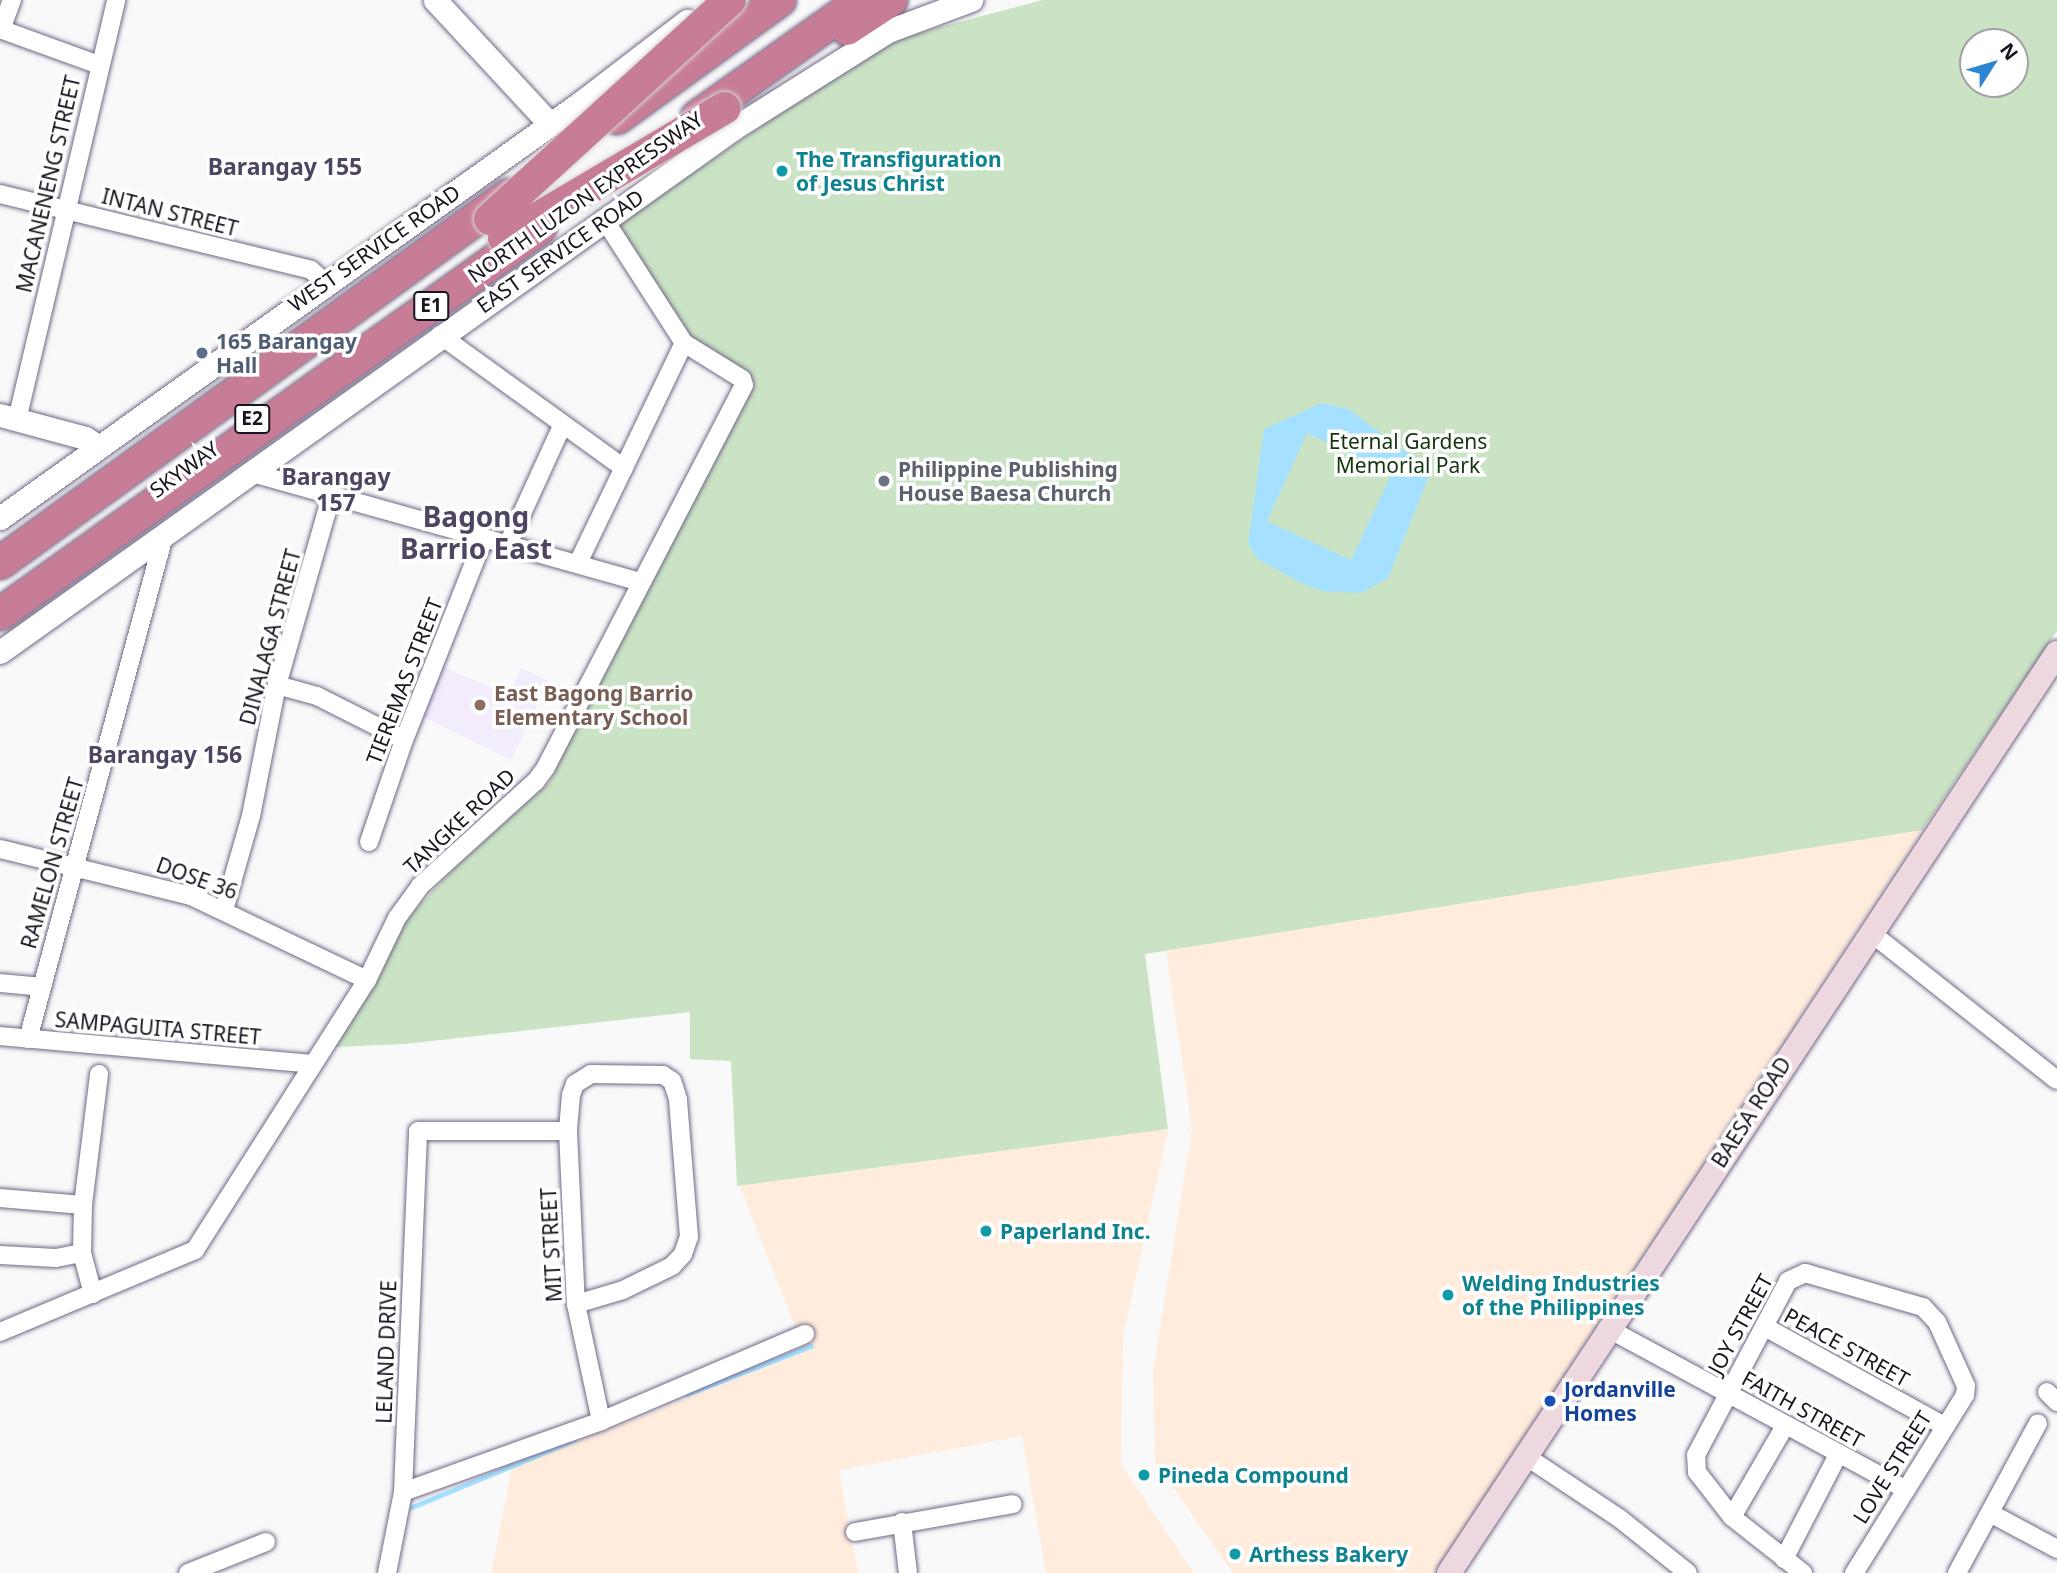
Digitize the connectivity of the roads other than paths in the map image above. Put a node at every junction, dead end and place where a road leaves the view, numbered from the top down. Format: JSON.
{"nodes":[{"id":1,"x":12,"y":0,"type":"edge"},
{"id":2,"x":116,"y":0,"type":"edge"},
{"id":3,"x":435,"y":0,"type":"edge"},
{"id":4,"x":712,"y":0,"type":"edge"},
{"id":5,"x":730,"y":0,"type":"edge"},
{"id":6,"x":780,"y":0,"type":"edge"},
{"id":7,"x":862,"y":0,"type":"edge"},
{"id":8,"x":891,"y":0,"type":"edge"},
{"id":9,"x":971,"y":0,"type":"edge"},
{"id":10,"x":1,"y":29,"type":"edge"},
{"id":11,"x":99,"y":65,"type":"junction"},
{"id":12,"x":550,"y":124,"type":"junction"},
{"id":13,"x":0,"y":194,"type":"edge"},
{"id":14,"x":64,"y":209,"type":"junction"},
{"id":15,"x":604,"y":219,"type":"junction"},
{"id":16,"x":497,"y":228,"type":"junction"},
{"id":17,"x":326,"y":282,"type":"junction"},
{"id":18,"x":440,"y":335,"type":"junction"},
{"id":19,"x":684,"y":343,"type":"junction"},
{"id":20,"x":9,"y":417,"type":"edge"},
{"id":21,"x":562,"y":426,"type":"junction"},
{"id":22,"x":98,"y":446,"type":"junction"},
{"id":23,"x":624,"y":468,"type":"junction"},
{"id":24,"x":249,"y":472,"type":"junction"},
{"id":25,"x":331,"y":497,"type":"junction"},
{"id":26,"x":0,"y":518,"type":"edge"},
{"id":27,"x":164,"y":536,"type":"junction"},
{"id":28,"x":484,"y":538,"type":"junction"},
{"id":29,"x":508,"y":544,"type":"junction"},
{"id":30,"x":0,"y":563,"type":"edge"},
{"id":31,"x":578,"y":563,"type":"junction"},
{"id":32,"x":0,"y":572,"type":"edge"},
{"id":33,"x":641,"y":582,"type":"junction"},
{"id":34,"x":0,"y":602,"type":"edge"},
{"id":35,"x":0,"y":614,"type":"edge"},
{"id":36,"x":0,"y":652,"type":"edge"},
{"id":37,"x":2057,"y":653,"type":"edge"},
{"id":38,"x":277,"y":685,"type":"junction"},
{"id":39,"x":404,"y":740,"type":"junction"},
{"id":40,"x":369,"y":842,"type":"dead end"},
{"id":41,"x":0,"y":849,"type":"edge"},
{"id":42,"x":74,"y":866,"type":"junction"},
{"id":43,"x":224,"y":910,"type":"junction"},
{"id":44,"x":1870,"y":932,"type":"junction"},
{"id":45,"x":367,"y":981,"type":"junction"},
{"id":46,"x":0,"y":983,"type":"edge"},
{"id":47,"x":42,"y":987,"type":"junction"},
{"id":48,"x":0,"y":1036,"type":"edge"},
{"id":49,"x":28,"y":1039,"type":"junction"},
{"id":50,"x":312,"y":1064,"type":"junction"},
{"id":51,"x":99,"y":1074,"type":"dead end"},
{"id":52,"x":2057,"y":1080,"type":"edge"},
{"id":53,"x":568,"y":1131,"type":"junction"},
{"id":54,"x":0,"y":1198,"type":"edge"},
{"id":55,"x":83,"y":1205,"type":"junction"},
{"id":56,"x":82,"y":1253,"type":"junction"},
{"id":57,"x":0,"y":1255,"type":"edge"},
{"id":58,"x":93,"y":1294,"type":"junction"},
{"id":59,"x":576,"y":1304,"type":"junction"},
{"id":60,"x":1607,"y":1328,"type":"junction"},
{"id":61,"x":1765,"y":1328,"type":"junction"},
{"id":62,"x":0,"y":1332,"type":"edge"},
{"id":63,"x":805,"y":1334,"type":"dead end"},
{"id":64,"x":1966,"y":1385,"type":"joint"},
{"id":65,"x":1728,"y":1393,"type":"junction"},
{"id":66,"x":601,"y":1421,"type":"junction"},
{"id":67,"x":2038,"y":1423,"type":"dead end"},
{"id":68,"x":1785,"y":1426,"type":"junction"},
{"id":69,"x":1944,"y":1426,"type":"junction"},
{"id":70,"x":1524,"y":1455,"type":"junction"},
{"id":71,"x":1839,"y":1455,"type":"junction"},
{"id":72,"x":1903,"y":1488,"type":"junction"},
{"id":73,"x":403,"y":1492,"type":"junction"},
{"id":74,"x":1013,"y":1504,"type":"dead end"},
{"id":75,"x":1990,"y":1513,"type":"junction"},
{"id":76,"x":1732,"y":1517,"type":"junction"},
{"id":77,"x":902,"y":1522,"type":"junction"},
{"id":78,"x":855,"y":1532,"type":"dead end"},
{"id":79,"x":266,"y":1542,"type":"dead end"},
{"id":80,"x":2057,"y":1549,"type":"edge"},
{"id":81,"x":1784,"y":1559,"type":"junction"},
{"id":82,"x":188,"y":1573,"type":"edge"},
{"id":83,"x":387,"y":1573,"type":"edge"},
{"id":84,"x":908,"y":1573,"type":"edge"},
{"id":85,"x":1449,"y":1573,"type":"edge"},
{"id":86,"x":1688,"y":1573,"type":"edge"},
{"id":87,"x":1803,"y":1573,"type":"edge"},
{"id":88,"x":1854,"y":1573,"type":"edge"},
{"id":89,"x":1957,"y":1573,"type":"edge"}],
"edges":[{"from":1,"to":10,"type":"street"},
{"from":2,"to":11,"type":"street","name":"MACANENENG STREET"},
{"from":3,"to":12,"type":"street"},
{"from":4,"to":12,"type":"street","name":"WEST SERVICE ROAD"},
{"from":5,"to":16,"type":"highway","bridge":true},
{"from":6,"to":30,"type":"highway","name":"NORTH LUZON EXPRESSWAY","number":"E1"},
{"from":7,"to":35,"type":"highway","name":"NORTH LUZON EXPRESSWAY","number":"E1"},
{"from":8,"to":16,"type":"highway","bridge":true},
{"from":9,"to":15,"type":"street","name":"EAST SERVICE ROAD"},
{"from":10,"to":11,"type":"street"},
{"from":11,"to":14,"type":"street","name":"MACANENENG STREET"},
{"from":12,"to":17,"type":"street","name":"WEST SERVICE ROAD"},
{"from":13,"to":14,"type":"street","name":"INTAN STREET"},
{"from":14,"to":17,"type":"street","name":"INTAN STREET"},
{"from":14,"to":20,"type":"street","name":"MACANENENG STREET"},
{"from":15,"to":18,"type":"street","name":"EAST SERVICE ROAD"},
{"from":15,"to":19,"type":"street"},
{"from":16,"to":32,"type":"highway","name":"SKYWAY","number":"E2"},
{"from":16,"to":34,"type":"highway","name":"SKYWAY","number":"E2"},
{"from":17,"to":22,"type":"street","name":"WEST SERVICE ROAD"},
{"from":18,"to":21,"type":"street"},
{"from":18,"to":24,"type":"street","name":"EAST SERVICE ROAD"},
{"from":19,"to":23,"type":"street"},
{"from":19,"to":33,"type":"street","name":"TANGKE ROAD"},
{"from":20,"to":22,"type":"street"},
{"from":21,"to":23,"type":"street"},
{"from":21,"to":29,"type":"street"},
{"from":22,"to":26,"type":"street","name":"WEST SERVICE ROAD"},
{"from":23,"to":31,"type":"street"},
{"from":24,"to":25,"type":"street"},
{"from":24,"to":27,"type":"street","name":"EAST SERVICE ROAD"},
{"from":25,"to":28,"type":"street"},
{"from":25,"to":38,"type":"street","name":"DINALAGA STREET"},
{"from":27,"to":36,"type":"street","name":"EAST SERVICE ROAD"},
{"from":27,"to":42,"type":"street","name":"RAMELON STREET"},
{"from":28,"to":29,"type":"street"},
{"from":28,"to":39,"type":"street","name":"TIEREMAS STREET"},
{"from":29,"to":31,"type":"street"},
{"from":31,"to":33,"type":"street"},
{"from":33,"to":45,"type":"street","name":"TANGKE ROAD"},
{"from":37,"to":44,"type":"main road","name":"BAESA ROAD"},
{"from":38,"to":39,"type":"street"},
{"from":38,"to":43,"type":"street","name":"DINALAGA STREET"},
{"from":39,"to":40,"type":"street","name":"TIEREMAS STREET"},
{"from":41,"to":42,"type":"street","name":"DOSE 36"},
{"from":42,"to":43,"type":"street","name":"DOSE 36"},
{"from":42,"to":47,"type":"street","name":"RAMELON STREET"},
{"from":43,"to":45,"type":"street","name":"DOSE 36"},
{"from":44,"to":52,"type":"street"},
{"from":44,"to":60,"type":"main road","name":"BAESA ROAD"},
{"from":45,"to":50,"type":"street","name":"TANGKE ROAD"},
{"from":46,"to":47,"type":"street"},
{"from":47,"to":49,"type":"street","name":"RAMELON STREET"},
{"from":48,"to":49,"type":"street","name":"SAMPAGUITA STREET"},
{"from":49,"to":50,"type":"street","name":"SAMPAGUITA STREET"},
{"from":50,"to":58,"type":"street","name":"TANGKE ROAD"},
{"from":51,"to":55,"type":"street"},
{"from":53,"to":59,"type":"street","name":"MIT STREET"},
{"from":53,"to":59,"type":"street","name":"MIT STREET"},
{"from":53,"to":73,"type":"street","name":"LELAND DRIVE"},
{"from":54,"to":55,"type":"street"},
{"from":55,"to":56,"type":"street"},
{"from":56,"to":57,"type":"street"},
{"from":56,"to":58,"type":"street"},
{"from":58,"to":62,"type":"street","name":"TANGKE ROAD"},
{"from":59,"to":66,"type":"street","name":"MIT STREET"},
{"from":60,"to":65,"type":"street","name":"FAITH STREET"},
{"from":60,"to":70,"type":"main road","name":"BAESA ROAD"},
{"from":61,"to":64,"type":"street","name":"JOY STREET"},
{"from":61,"to":65,"type":"street","name":"JOY STREET"},
{"from":61,"to":69,"type":"street","name":"PEACE STREET"},
{"from":63,"to":66,"type":"street"},
{"from":64,"to":69,"type":"street","name":"LOVE STREET"},
{"from":65,"to":68,"type":"street","name":"FAITH STREET"},
{"from":65,"to":76,"type":"street","name":"JOY STREET"},
{"from":66,"to":73,"type":"street"},
{"from":67,"to":75,"type":"street"},
{"from":68,"to":71,"type":"street","name":"FAITH STREET"},
{"from":68,"to":76,"type":"street"},
{"from":69,"to":72,"type":"street","name":"LOVE STREET"},
{"from":70,"to":85,"type":"main road","name":"BAESA ROAD"},
{"from":70,"to":86,"type":"street"},
{"from":71,"to":72,"type":"street","name":"FAITH STREET"},
{"from":71,"to":81,"type":"street"},
{"from":72,"to":88,"type":"street","name":"LOVE STREET"},
{"from":73,"to":83,"type":"street","name":"LELAND DRIVE"},
{"from":74,"to":77,"type":"street"},
{"from":75,"to":80,"type":"street"},
{"from":75,"to":89,"type":"street"},
{"from":76,"to":81,"type":"street","name":"JOY STREET"},
{"from":77,"to":78,"type":"street"},
{"from":77,"to":84,"type":"street"},
{"from":79,"to":82,"type":"street"},
{"from":81,"to":87,"type":"street","name":"JOY STREET"}]}
